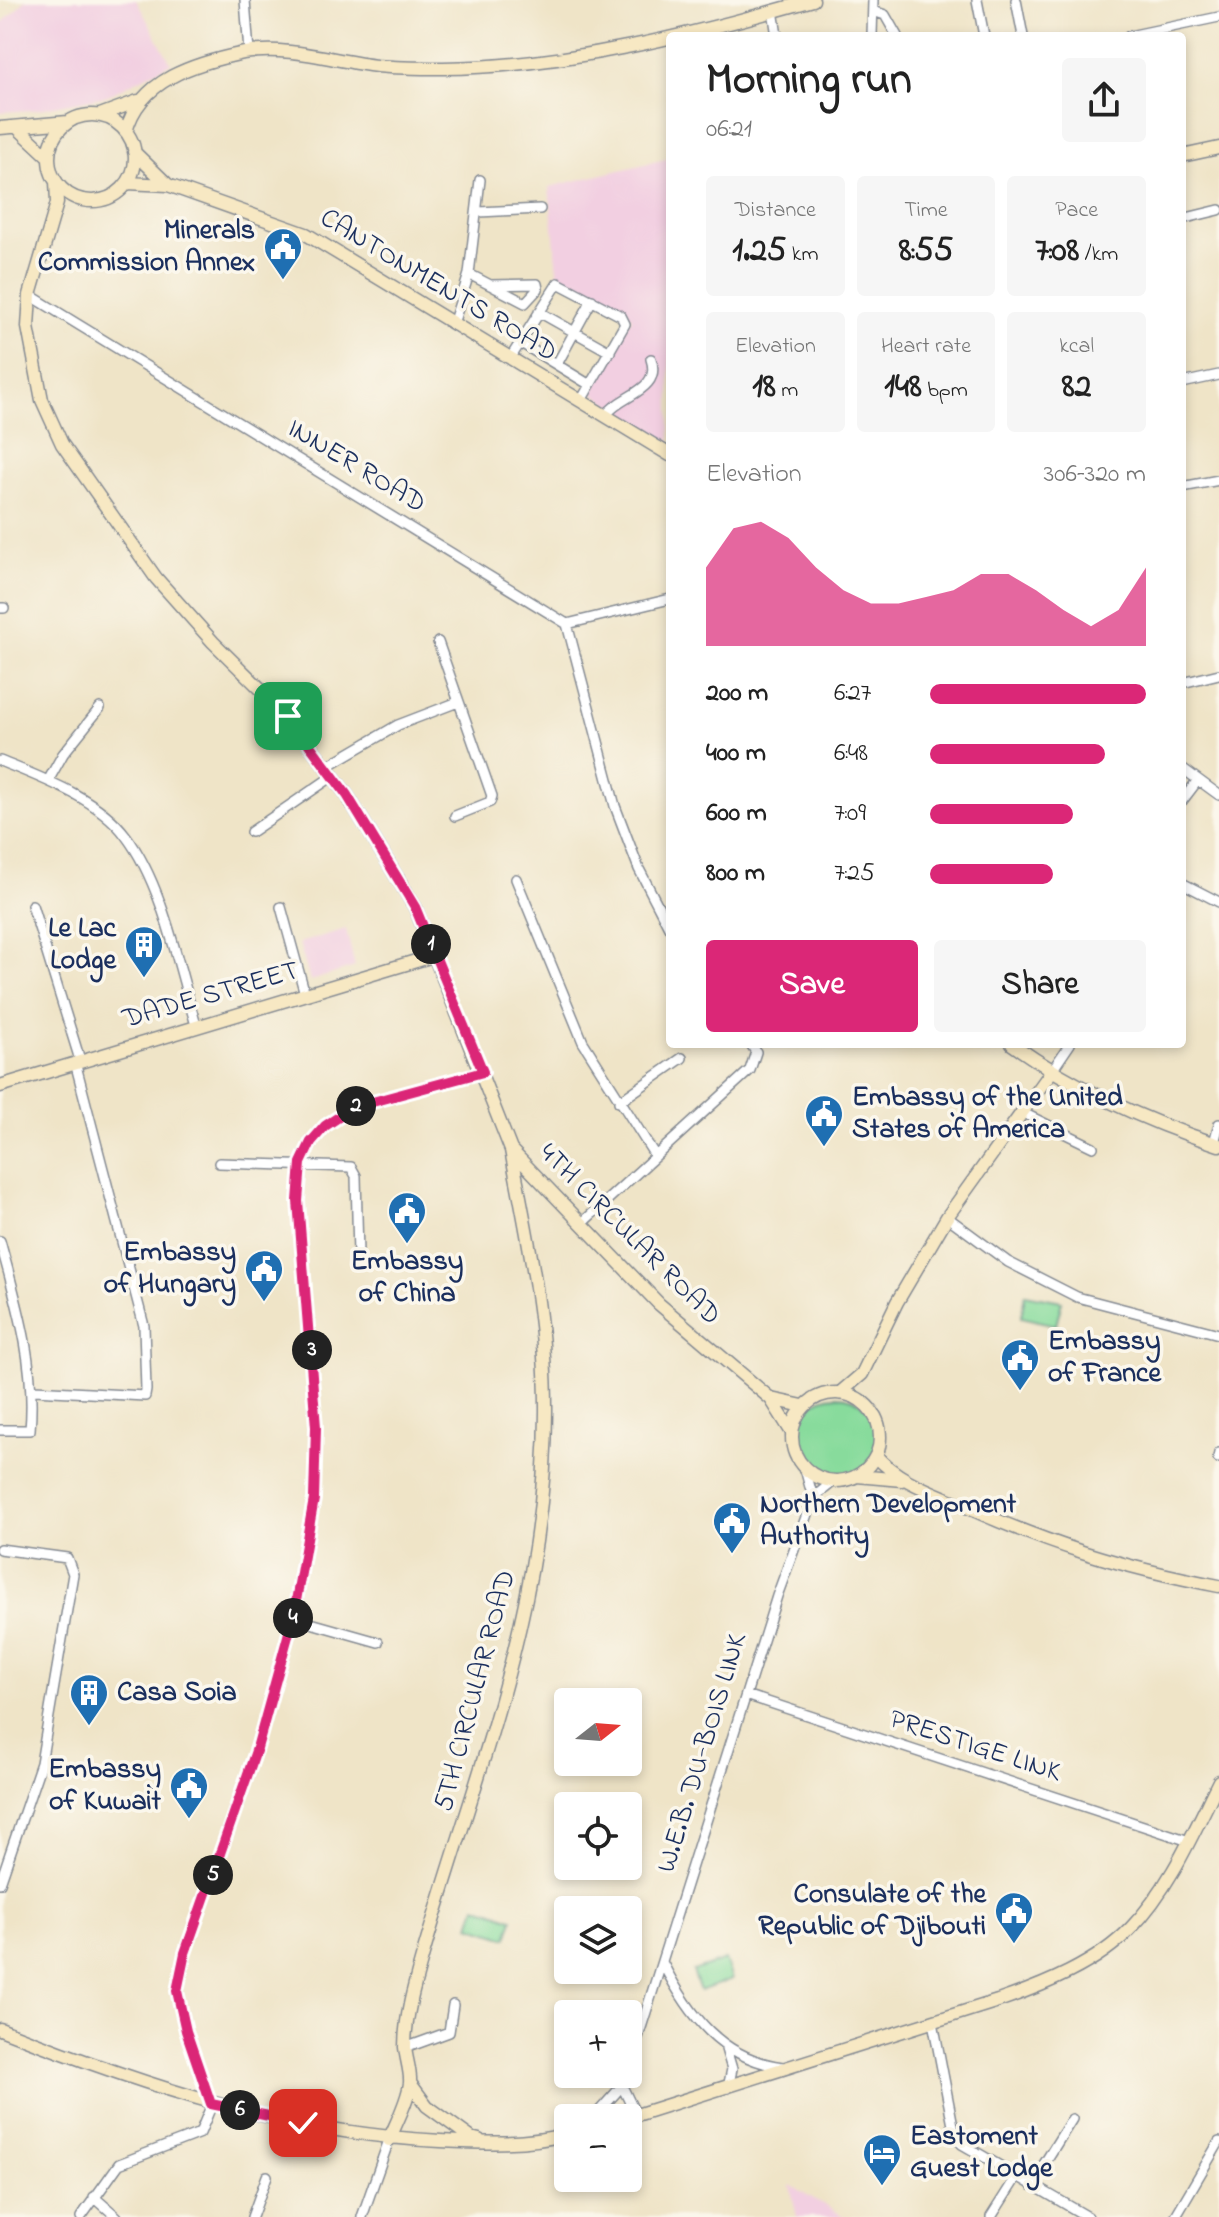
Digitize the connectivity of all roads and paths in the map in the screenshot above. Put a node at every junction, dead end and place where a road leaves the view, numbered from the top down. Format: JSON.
{"nodes":[{"id":1,"x":245,"y":0,"type":"edge"},
{"id":2,"x":813,"y":0,"type":"edge"},
{"id":3,"x":977,"y":0,"type":"edge"},
{"id":4,"x":1016,"y":0,"type":"edge"},
{"id":5,"x":873,"y":5,"type":"edge"},
{"id":6,"x":773,"y":10,"type":"junction"},
{"id":7,"x":1219,"y":17,"type":"edge"},
{"id":8,"x":684,"y":32,"type":"edge"},
{"id":9,"x":776,"y":32,"type":"edge"},
{"id":10,"x":872,"y":32,"type":"edge"},
{"id":11,"x":895,"y":32,"type":"edge"},
{"id":12,"x":983,"y":32,"type":"edge"},
{"id":13,"x":1022,"y":32,"type":"edge"},
{"id":14,"x":1148,"y":32,"type":"edge"},
{"id":15,"x":666,"y":37,"type":"edge"},
{"id":16,"x":249,"y":52,"type":"junction"},
{"id":17,"x":138,"y":101,"type":"junction"},
{"id":18,"x":97,"y":116,"type":"junction"},
{"id":19,"x":68,"y":122,"type":"junction"},
{"id":20,"x":0,"y":128,"type":"edge"},
{"id":21,"x":19,"y":129,"type":"junction"},
{"id":22,"x":126,"y":132,"type":"junction"},
{"id":23,"x":1219,"y":148,"type":"edge"},
{"id":24,"x":134,"y":152,"type":"junction"},
{"id":25,"x":1186,"y":155,"type":"edge"},
{"id":26,"x":49,"y":157,"type":"junction"},
{"id":27,"x":480,"y":180,"type":"dead end"},
{"id":28,"x":56,"y":181,"type":"junction"},
{"id":29,"x":127,"y":183,"type":"junction"},
{"id":30,"x":168,"y":185,"type":"junction"},
{"id":31,"x":80,"y":199,"type":"junction"},
{"id":32,"x":540,"y":209,"type":"dead end"},
{"id":33,"x":1219,"y":210,"type":"edge"},
{"id":34,"x":479,"y":212,"type":"junction"},
{"id":35,"x":53,"y":218,"type":"junction"},
{"id":36,"x":1186,"y":218,"type":"edge"},
{"id":37,"x":469,"y":274,"type":"junction"},
{"id":38,"x":490,"y":285,"type":"dead end"},
{"id":39,"x":30,"y":295,"type":"junction"},
{"id":40,"x":592,"y":300,"type":"junction"},
{"id":41,"x":539,"y":312,"type":"junction"},
{"id":42,"x":454,"y":321,"type":"junction"},
{"id":43,"x":575,"y":332,"type":"junction"},
{"id":44,"x":521,"y":343,"type":"junction"},
{"id":45,"x":610,"y":352,"type":"junction"},
{"id":46,"x":511,"y":357,"type":"junction"},
{"id":47,"x":651,"y":359,"type":"dead end"},
{"id":48,"x":557,"y":364,"type":"junction"},
{"id":49,"x":1219,"y":375,"type":"edge"},
{"id":50,"x":1186,"y":382,"type":"edge"},
{"id":51,"x":590,"y":385,"type":"junction"},
{"id":52,"x":582,"y":399,"type":"junction"},
{"id":53,"x":607,"y":414,"type":"junction"},
{"id":54,"x":666,"y":452,"type":"edge"},
{"id":55,"x":1219,"y":480,"type":"edge"},
{"id":56,"x":1186,"y":486,"type":"edge"},
{"id":57,"x":666,"y":600,"type":"edge"},
{"id":58,"x":567,"y":624,"type":"junction"},
{"id":59,"x":438,"y":642,"type":"dead end"},
{"id":60,"x":1219,"y":674,"type":"edge"},
{"id":61,"x":1186,"y":682,"type":"edge"},
{"id":62,"x":458,"y":702,"type":"junction"},
{"id":63,"x":100,"y":708,"type":"dead end"},
{"id":64,"x":0,"y":761,"type":"edge"},
{"id":65,"x":1186,"y":771,"type":"edge"},
{"id":66,"x":330,"y":772,"type":"junction"},
{"id":67,"x":1198,"y":780,"type":"junction"},
{"id":68,"x":48,"y":781,"type":"junction"},
{"id":69,"x":1219,"y":795,"type":"edge"},
{"id":70,"x":1186,"y":796,"type":"edge"},
{"id":71,"x":455,"y":816,"type":"dead end"},
{"id":72,"x":251,"y":832,"type":"dead end"},
{"id":73,"x":516,"y":879,"type":"dead end"},
{"id":74,"x":1186,"y":886,"type":"edge"},
{"id":75,"x":1219,"y":902,"type":"edge"},
{"id":76,"x":32,"y":905,"type":"dead end"},
{"id":77,"x":281,"y":907,"type":"dead end"},
{"id":78,"x":666,"y":921,"type":"edge"},
{"id":79,"x":436,"y":955,"type":"junction"},
{"id":80,"x":305,"y":994,"type":"junction"},
{"id":81,"x":196,"y":1025,"type":"junction"},
{"id":82,"x":754,"y":1048,"type":"edge"},
{"id":83,"x":1018,"y":1048,"type":"edge"},
{"id":84,"x":1067,"y":1048,"type":"edge"},
{"id":85,"x":682,"y":1058,"type":"dead end"},
{"id":86,"x":77,"y":1061,"type":"junction"},
{"id":87,"x":483,"y":1072,"type":"junction"},
{"id":88,"x":1051,"y":1072,"type":"junction"},
{"id":89,"x":0,"y":1086,"type":"edge"},
{"id":90,"x":619,"y":1102,"type":"junction"},
{"id":91,"x":1023,"y":1113,"type":"junction"},
{"id":92,"x":1219,"y":1124,"type":"edge"},
{"id":93,"x":1217,"y":1144,"type":"edge"},
{"id":94,"x":1093,"y":1147,"type":"dead end"},
{"id":95,"x":511,"y":1150,"type":"junction"},
{"id":96,"x":654,"y":1154,"type":"junction"},
{"id":97,"x":219,"y":1163,"type":"dead end"},
{"id":98,"x":301,"y":1163,"type":"junction"},
{"id":99,"x":947,"y":1217,"type":"junction"},
{"id":100,"x":582,"y":1223,"type":"junction"},
{"id":101,"x":0,"y":1241,"type":"edge"},
{"id":102,"x":358,"y":1255,"type":"dead end"},
{"id":103,"x":1219,"y":1334,"type":"edge"},
{"id":104,"x":862,"y":1374,"type":"junction"},
{"id":105,"x":34,"y":1390,"type":"junction"},
{"id":106,"x":841,"y":1392,"type":"junction"},
{"id":107,"x":771,"y":1399,"type":"junction"},
{"id":108,"x":866,"y":1404,"type":"junction"},
{"id":109,"x":803,"y":1406,"type":"junction"},
{"id":110,"x":0,"y":1430,"type":"edge"},
{"id":111,"x":791,"y":1431,"type":"junction"},
{"id":112,"x":876,"y":1456,"type":"junction"},
{"id":113,"x":805,"y":1469,"type":"junction"},
{"id":114,"x":857,"y":1476,"type":"junction"},
{"id":115,"x":834,"y":1481,"type":"junction"},
{"id":116,"x":909,"y":1482,"type":"junction"},
{"id":117,"x":813,"y":1498,"type":"junction"},
{"id":118,"x":0,"y":1549,"type":"edge"},
{"id":119,"x":1219,"y":1586,"type":"edge"},
{"id":120,"x":293,"y":1618,"type":"junction"},
{"id":121,"x":378,"y":1642,"type":"dead end"},
{"id":122,"x":746,"y":1695,"type":"junction"},
{"id":123,"x":1219,"y":1781,"type":"edge"},
{"id":124,"x":1189,"y":1841,"type":"junction"},
{"id":125,"x":0,"y":1883,"type":"edge"},
{"id":126,"x":662,"y":1962,"type":"junction"},
{"id":127,"x":453,"y":2005,"type":"dead end"},
{"id":128,"x":933,"y":2022,"type":"junction"},
{"id":129,"x":642,"y":2024,"type":"edge"},
{"id":130,"x":0,"y":2029,"type":"edge"},
{"id":131,"x":724,"y":2046,"type":"junction"},
{"id":132,"x":405,"y":2048,"type":"junction"},
{"id":133,"x":791,"y":2068,"type":"junction"},
{"id":134,"x":410,"y":2083,"type":"junction"},
{"id":135,"x":620,"y":2088,"type":"edge"},
{"id":136,"x":728,"y":2088,"type":"junction"},
{"id":137,"x":212,"y":2104,"type":"junction"},
{"id":138,"x":606,"y":2104,"type":"edge"},
{"id":139,"x":642,"y":2114,"type":"edge"},
{"id":140,"x":1072,"y":2119,"type":"dead end"},
{"id":141,"x":554,"y":2136,"type":"edge"},
{"id":142,"x":389,"y":2140,"type":"junction"},
{"id":143,"x":1219,"y":2142,"type":"edge"},
{"id":144,"x":490,"y":2143,"type":"junction"},
{"id":145,"x":267,"y":2176,"type":"dead end"},
{"id":146,"x":1017,"y":2176,"type":"junction"},
{"id":147,"x":1031,"y":2185,"type":"junction"},
{"id":148,"x":94,"y":2197,"type":"junction"},
{"id":149,"x":81,"y":2217,"type":"edge"},
{"id":150,"x":117,"y":2217,"type":"edge"},
{"id":151,"x":252,"y":2217,"type":"edge"},
{"id":152,"x":362,"y":2217,"type":"edge"},
{"id":153,"x":991,"y":2217,"type":"edge"},
{"id":154,"x":1088,"y":2217,"type":"edge"},
{"id":155,"x":1175,"y":2217,"type":"edge"}],
"edges":[{"from":1,"to":16,"type":"street"},
{"from":2,"to":6,"type":"street"},
{"from":3,"to":12,"type":"street"},
{"from":4,"to":13,"type":"street"},
{"from":5,"to":10,"type":"street"},
{"from":5,"to":11,"type":"street"},
{"from":6,"to":8,"type":"street"},
{"from":6,"to":9,"type":"street"},
{"from":7,"to":14,"type":"street"},
{"from":15,"to":16,"type":"street"},
{"from":16,"to":17,"type":"street"},
{"from":17,"to":18,"type":"street"},
{"from":17,"to":22,"type":"street"},
{"from":18,"to":19,"type":"street"},
{"from":18,"to":22,"type":"street"},
{"from":19,"to":21,"type":"street"},
{"from":19,"to":26,"type":"street"},
{"from":20,"to":21,"type":"street"},
{"from":21,"to":26,"type":"street"},
{"from":22,"to":24,"type":"street"},
{"from":23,"to":25,"type":"street"},
{"from":24,"to":29,"type":"street"},
{"from":24,"to":30,"type":"street"},
{"from":26,"to":28,"type":"street"},
{"from":27,"to":34,"type":"street"},
{"from":28,"to":31,"type":"street"},
{"from":28,"to":35,"type":"street","name":"4TH CIRCULAR ROAD"},
{"from":29,"to":30,"type":"street"},
{"from":29,"to":31,"type":"street"},
{"from":30,"to":42,"type":"street","name":"CANTONMENTS ROAD"},
{"from":31,"to":35,"type":"street"},
{"from":32,"to":34,"type":"street"},
{"from":33,"to":36,"type":"street"},
{"from":34,"to":37,"type":"street"},
{"from":35,"to":39,"type":"street","name":"4TH CIRCULAR ROAD"},
{"from":37,"to":38,"type":"street"},
{"from":37,"to":42,"type":"street"},
{"from":39,"to":58,"type":"street","name":"INNER ROAD"},
{"from":39,"to":66,"type":"street","name":"4TH CIRCULAR ROAD"},
{"from":40,"to":41,"type":"street"},
{"from":40,"to":43,"type":"street"},
{"from":40,"to":45,"type":"street"},
{"from":41,"to":43,"type":"street"},
{"from":41,"to":44,"type":"street"},
{"from":42,"to":46,"type":"street","name":"CANTONMENTS ROAD"},
{"from":43,"to":45,"type":"street"},
{"from":43,"to":48,"type":"street"},
{"from":44,"to":46,"type":"street"},
{"from":44,"to":48,"type":"street"},
{"from":45,"to":51,"type":"street"},
{"from":46,"to":52,"type":"street","name":"CANTONMENTS ROAD"},
{"from":47,"to":53,"type":"street"},
{"from":48,"to":51,"type":"street"},
{"from":49,"to":50,"type":"street"},
{"from":51,"to":52,"type":"street"},
{"from":52,"to":53,"type":"street","name":"CANTONMENTS ROAD"},
{"from":53,"to":54,"type":"street","name":"CANTONMENTS ROAD"},
{"from":55,"to":56,"type":"street"},
{"from":57,"to":58,"type":"street"},
{"from":58,"to":78,"type":"street"},
{"from":59,"to":62,"type":"street"},
{"from":60,"to":61,"type":"street"},
{"from":62,"to":66,"type":"street"},
{"from":62,"to":71,"type":"street"},
{"from":63,"to":68,"type":"street"},
{"from":64,"to":68,"type":"street"},
{"from":65,"to":67,"type":"street"},
{"from":66,"to":72,"type":"street"},
{"from":66,"to":79,"type":"street","name":"4TH CIRCULAR ROAD"},
{"from":67,"to":69,"type":"street"},
{"from":67,"to":70,"type":"street"},
{"from":68,"to":81,"type":"street"},
{"from":73,"to":90,"type":"street"},
{"from":74,"to":75,"type":"street"},
{"from":76,"to":86,"type":"street"},
{"from":77,"to":80,"type":"street"},
{"from":79,"to":80,"type":"street","name":"DADE STREET"},
{"from":79,"to":87,"type":"street","name":"4TH CIRCULAR ROAD"},
{"from":80,"to":81,"type":"street","name":"DADE STREET"},
{"from":81,"to":86,"type":"street","name":"DADE STREET"},
{"from":82,"to":96,"type":"street"},
{"from":83,"to":88,"type":"street"},
{"from":84,"to":88,"type":"street"},
{"from":85,"to":90,"type":"street"},
{"from":86,"to":89,"type":"street","name":"DADE STREET"},
{"from":86,"to":105,"type":"street"},
{"from":87,"to":95,"type":"street","name":"4TH CIRCULAR ROAD"},
{"from":87,"to":98,"type":"street"},
{"from":88,"to":91,"type":"street"},
{"from":88,"to":93,"type":"street"},
{"from":90,"to":96,"type":"street"},
{"from":91,"to":94,"type":"street"},
{"from":91,"to":99,"type":"street"},
{"from":92,"to":93,"type":"street"},
{"from":95,"to":100,"type":"street","name":"4TH CIRCULAR ROAD"},
{"from":95,"to":132,"type":"street","name":"5TH CIRCULAR ROAD"},
{"from":96,"to":100,"type":"street"},
{"from":97,"to":98,"type":"street"},
{"from":98,"to":102,"type":"street"},
{"from":98,"to":120,"type":"street"},
{"from":99,"to":103,"type":"street"},
{"from":99,"to":104,"type":"street"},
{"from":100,"to":107,"type":"street","name":"4TH CIRCULAR ROAD"},
{"from":101,"to":105,"type":"street"},
{"from":104,"to":106,"type":"street"},
{"from":104,"to":108,"type":"street"},
{"from":105,"to":110,"type":"street"},
{"from":106,"to":108,"type":"street"},
{"from":106,"to":109,"type":"street"},
{"from":107,"to":109,"type":"street","name":"4TH CIRCULAR ROAD"},
{"from":107,"to":111,"type":"street","name":"4TH CIRCULAR ROAD"},
{"from":108,"to":112,"type":"street"},
{"from":109,"to":111,"type":"street"},
{"from":111,"to":113,"type":"street"},
{"from":112,"to":114,"type":"street"},
{"from":112,"to":116,"type":"street"},
{"from":113,"to":115,"type":"street"},
{"from":113,"to":117,"type":"street"},
{"from":114,"to":115,"type":"street"},
{"from":114,"to":116,"type":"street"},
{"from":115,"to":117,"type":"street"},
{"from":116,"to":119,"type":"street"},
{"from":117,"to":122,"type":"street","name":"W.E.B. DU-BOIS LINK"},
{"from":118,"to":125,"type":"street"},
{"from":120,"to":121,"type":"street"},
{"from":120,"to":137,"type":"street"},
{"from":122,"to":124,"type":"street","name":"PRESTIGE LINK"},
{"from":122,"to":126,"type":"street","name":"W.E.B. DU-BOIS LINK"},
{"from":123,"to":124,"type":"street"},
{"from":124,"to":128,"type":"street"},
{"from":126,"to":129,"type":"street","name":"W.E.B. DU-BOIS LINK"},
{"from":126,"to":131,"type":"street"},
{"from":127,"to":132,"type":"street"},
{"from":128,"to":133,"type":"street"},
{"from":128,"to":146,"type":"street"},
{"from":130,"to":137,"type":"street"},
{"from":131,"to":133,"type":"street"},
{"from":131,"to":136,"type":"street"},
{"from":132,"to":134,"type":"street","name":"5TH CIRCULAR ROAD"},
{"from":133,"to":136,"type":"street"},
{"from":134,"to":142,"type":"street","name":"5TH CIRCULAR ROAD"},
{"from":134,"to":144,"type":"street"},
{"from":135,"to":138,"type":"street","name":"W.E.B. DU-BOIS LINK"},
{"from":136,"to":139,"type":"street"},
{"from":137,"to":142,"type":"street"},
{"from":137,"to":148,"type":"street"},
{"from":140,"to":147,"type":"street"},
{"from":141,"to":144,"type":"street"},
{"from":142,"to":144,"type":"street"},
{"from":142,"to":152,"type":"street"},
{"from":143,"to":155,"type":"street"},
{"from":145,"to":151,"type":"street"},
{"from":146,"to":147,"type":"street"},
{"from":146,"to":153,"type":"street"},
{"from":147,"to":154,"type":"street"},
{"from":148,"to":149,"type":"street"},
{"from":148,"to":150,"type":"street"}]}
